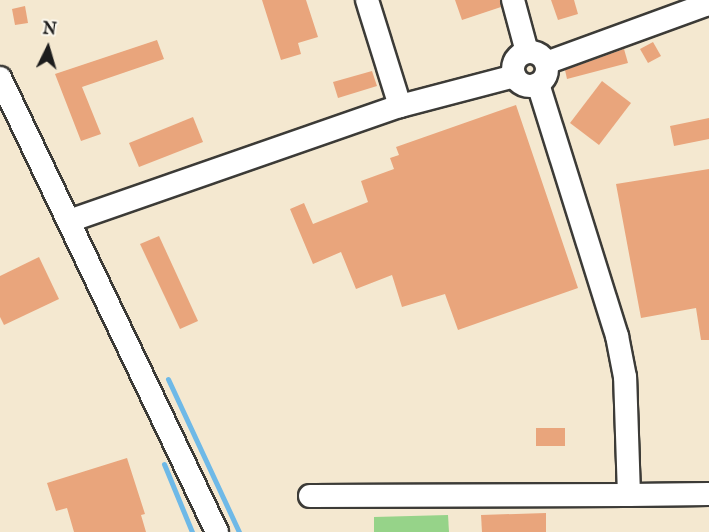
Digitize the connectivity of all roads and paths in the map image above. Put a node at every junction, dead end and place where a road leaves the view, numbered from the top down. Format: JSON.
{"nodes":[{"id":1,"x":367,"y":0,"type":"edge"},
{"id":2,"x":513,"y":0,"type":"edge"},
{"id":3,"x":709,"y":0,"type":"edge"},
{"id":4,"x":537,"y":66,"type":"junction"},
{"id":5,"x":0,"y":78,"type":"edge"},
{"id":6,"x":400,"y":106,"type":"junction"},
{"id":7,"x":69,"y":221,"type":"junction"},
{"id":8,"x":709,"y":494,"type":"edge"},
{"id":9,"x":629,"y":495,"type":"junction"},
{"id":10,"x":310,"y":496,"type":"dead end"},
{"id":11,"x":218,"y":532,"type":"edge"}],
"edges":[{"from":1,"to":6,"type":"lane"},
{"from":2,"to":4,"type":"lane"},
{"from":3,"to":4,"type":"lane"},
{"from":4,"to":6,"type":"lane"},
{"from":4,"to":9,"type":"lane"},
{"from":5,"to":7,"type":"lane"},
{"from":6,"to":7,"type":"lane"},
{"from":7,"to":11,"type":"lane"},
{"from":8,"to":9,"type":"lane"},
{"from":9,"to":10,"type":"lane"}]}
